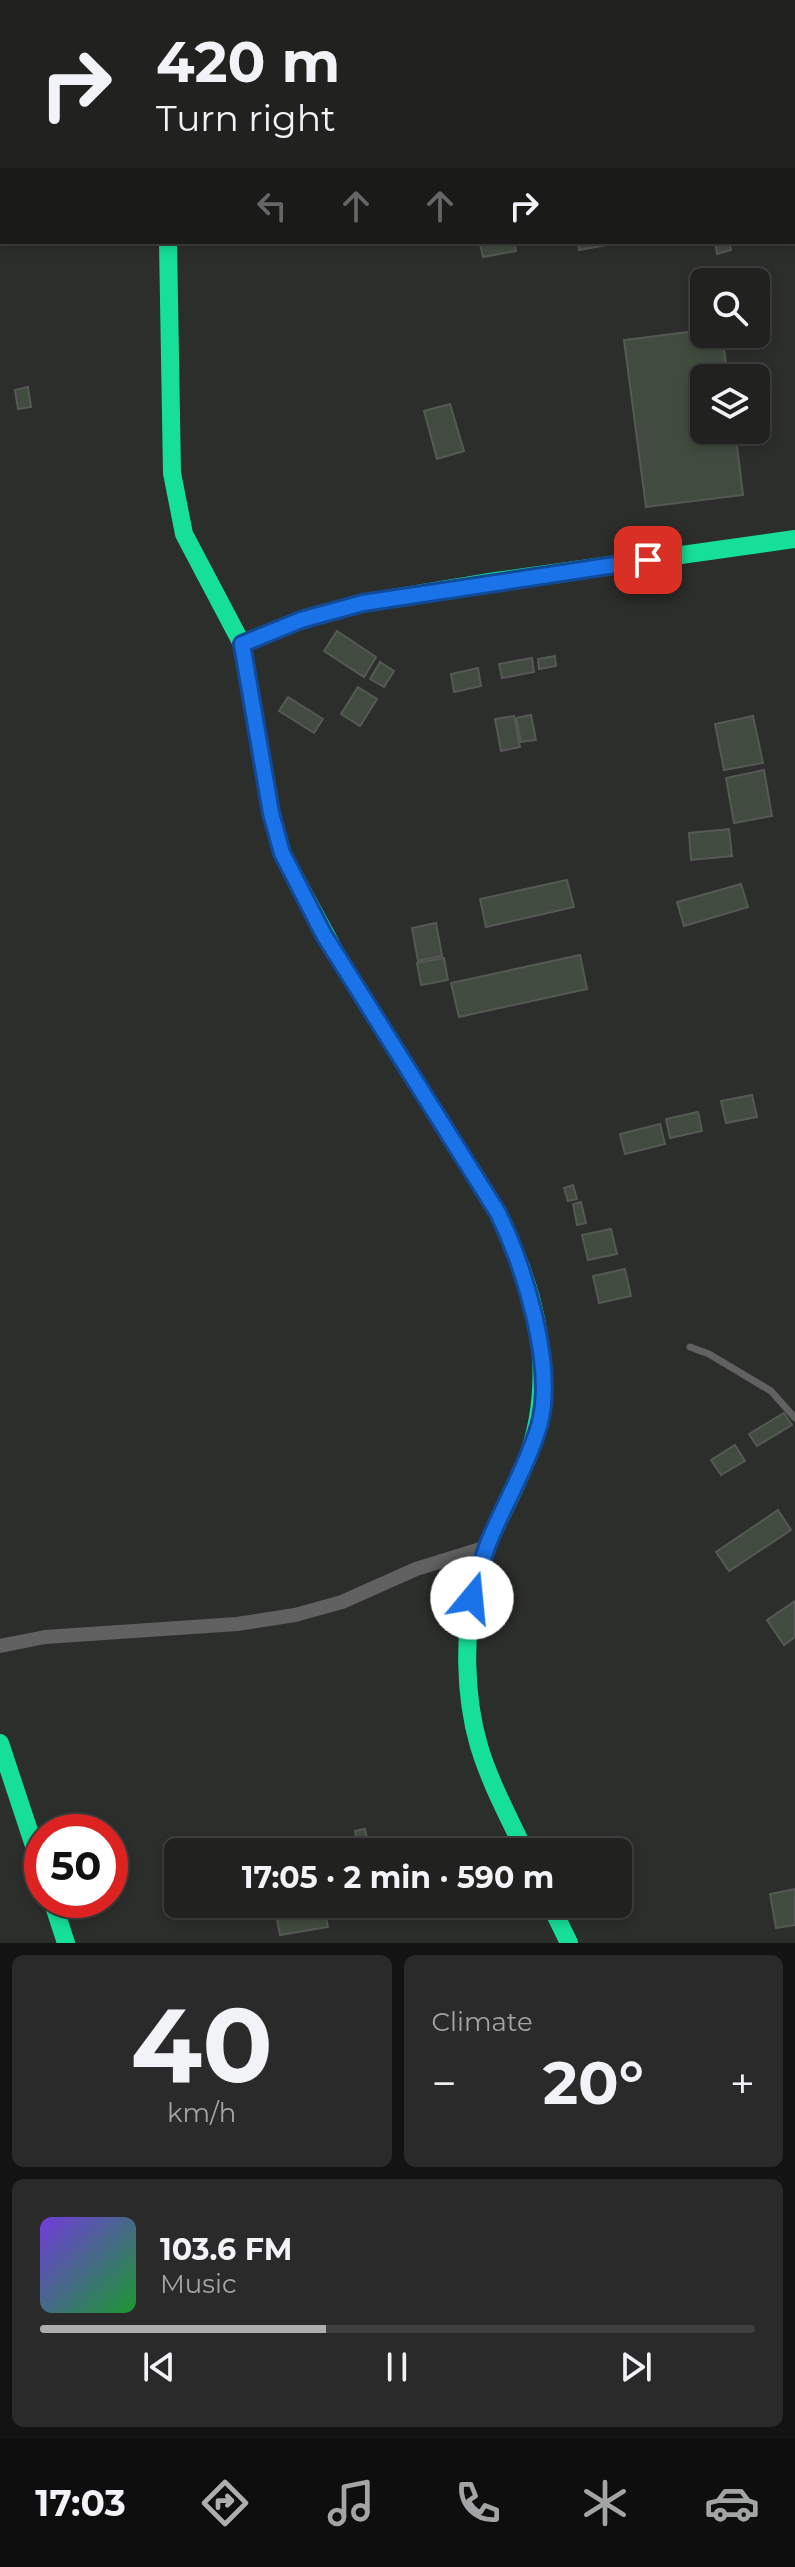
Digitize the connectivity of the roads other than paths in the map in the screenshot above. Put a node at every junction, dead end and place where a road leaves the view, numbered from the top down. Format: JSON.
{"nodes":[{"id":1,"x":168,"y":244,"type":"edge"},
{"id":2,"x":795,"y":539,"type":"edge"},
{"id":3,"x":242,"y":644,"type":"junction"},
{"id":4,"x":690,"y":1347,"type":"dead end"},
{"id":5,"x":795,"y":1418,"type":"edge"},
{"id":6,"x":487,"y":1547,"type":"junction"},
{"id":7,"x":0,"y":1646,"type":"edge"},
{"id":8,"x":0,"y":1743,"type":"edge"},
{"id":9,"x":24,"y":1816,"type":"edge"},
{"id":10,"x":519,"y":1838,"type":"edge"},
{"id":11,"x":58,"y":1918,"type":"edge"},
{"id":12,"x":557,"y":1918,"type":"edge"},
{"id":13,"x":66,"y":1943,"type":"edge"},
{"id":14,"x":569,"y":1943,"type":"edge"}],
"edges":[{"from":1,"to":3,"type":"main road"},
{"from":2,"to":3,"type":"main road"},
{"from":3,"to":6,"type":"main road"},
{"from":4,"to":5,"type":"lane"},
{"from":6,"to":7,"type":"street"},
{"from":6,"to":10,"type":"main road"},
{"from":8,"to":9,"type":"main road"},
{"from":11,"to":13,"type":"main road"},
{"from":12,"to":14,"type":"main road"}]}
